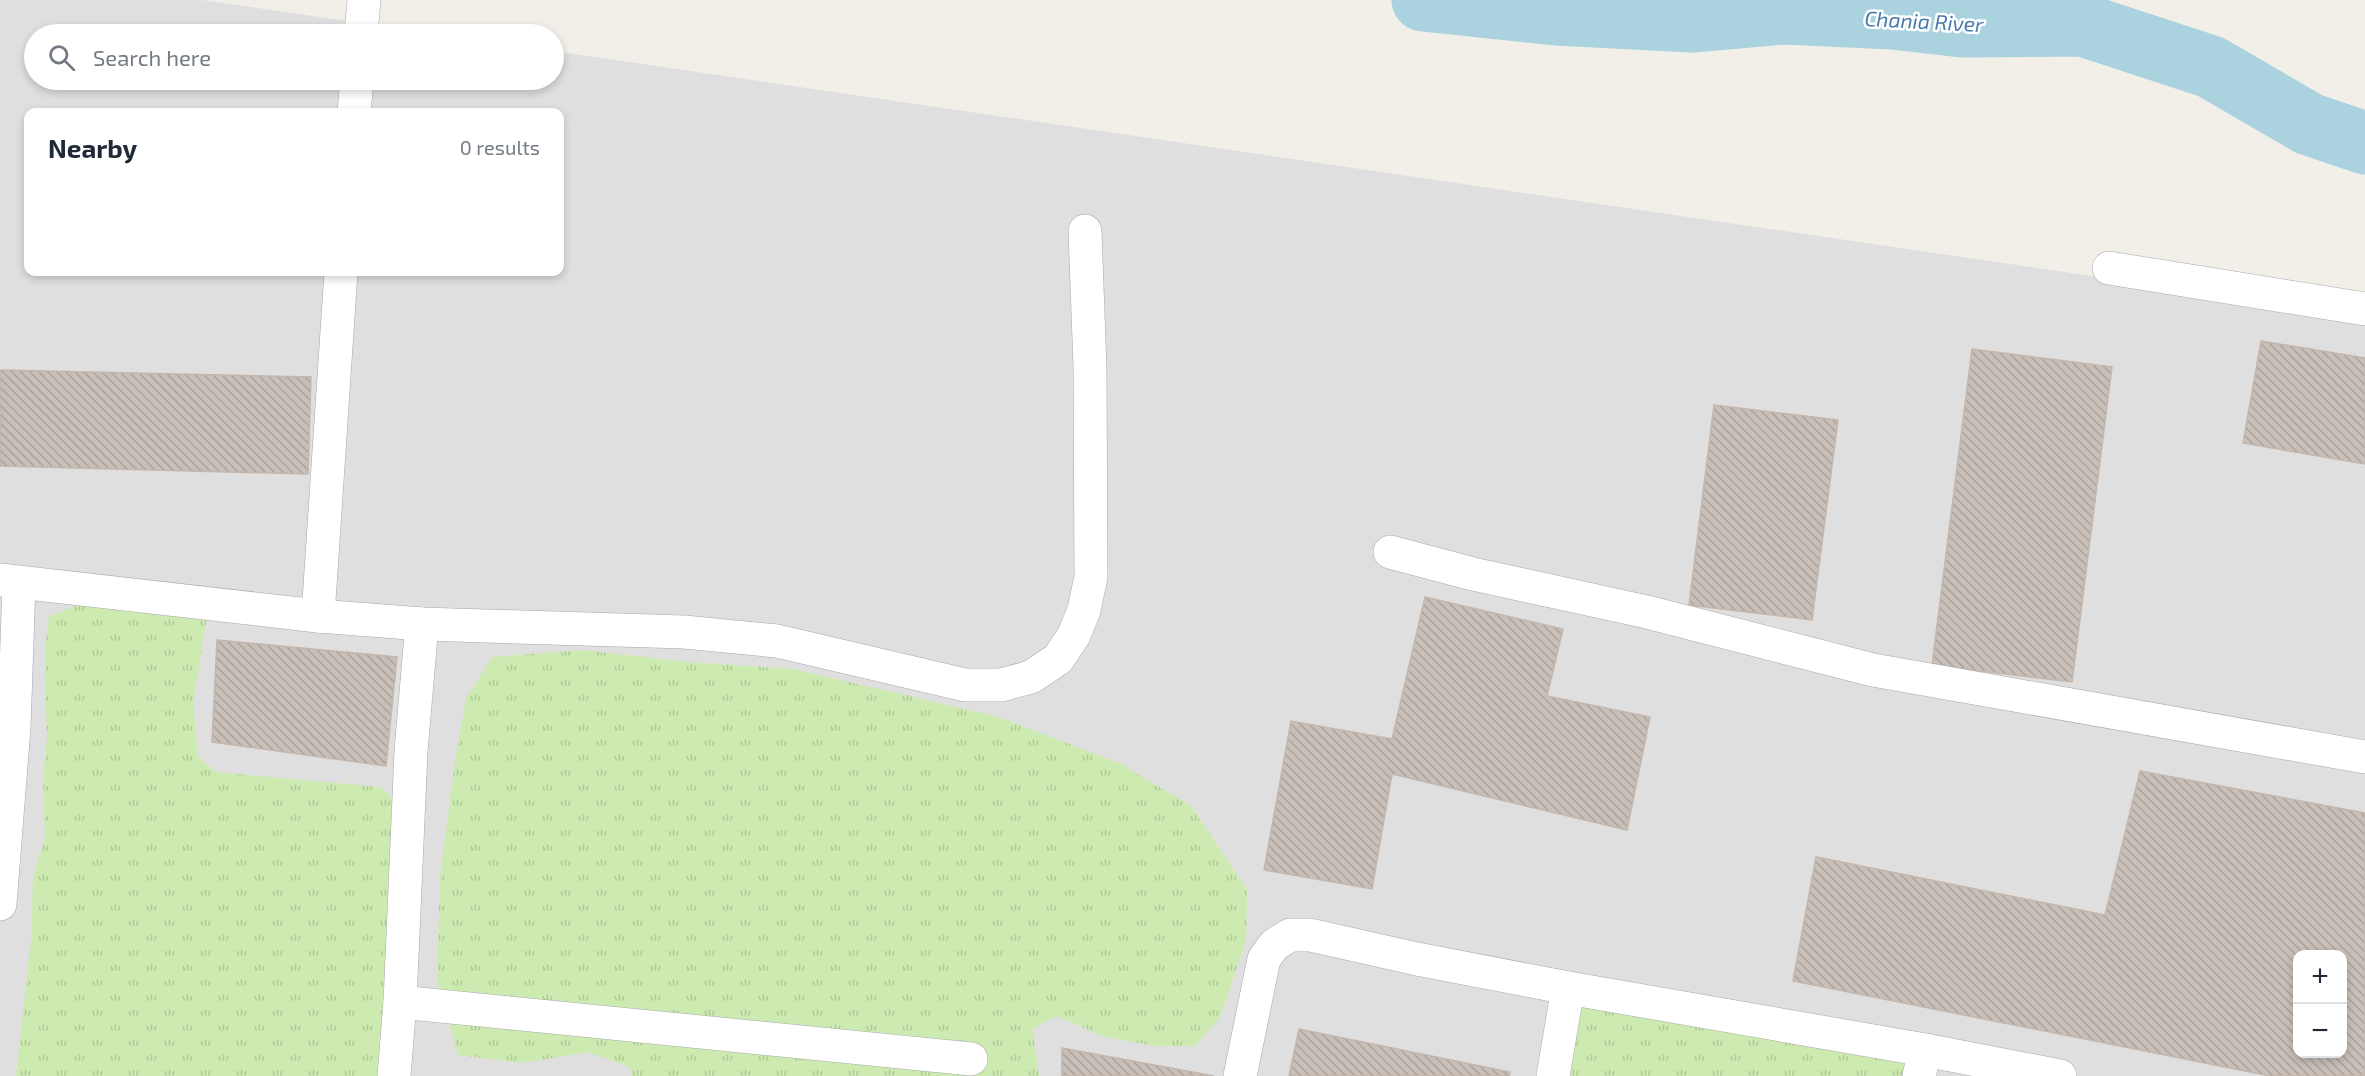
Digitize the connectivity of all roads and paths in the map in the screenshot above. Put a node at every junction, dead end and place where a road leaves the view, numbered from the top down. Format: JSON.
{"nodes":[{"id":1,"x":364,"y":0,"type":"edge"},
{"id":2,"x":362,"y":24,"type":"edge"},
{"id":3,"x":356,"y":90,"type":"edge"},
{"id":4,"x":354,"y":108,"type":"edge"},
{"id":5,"x":1085,"y":231,"type":"dead end"},
{"id":6,"x":2109,"y":268,"type":"dead end"},
{"id":7,"x":341,"y":276,"type":"edge"},
{"id":8,"x":2365,"y":309,"type":"edge"},
{"id":9,"x":1390,"y":552,"type":"dead end"},
{"id":10,"x":9,"y":582,"type":"edge"},
{"id":11,"x":318,"y":616,"type":"junction"},
{"id":12,"x":422,"y":624,"type":"junction"},
{"id":13,"x":2365,"y":757,"type":"edge"},
{"id":14,"x":0,"y":904,"type":"edge"},
{"id":15,"x":1568,"y":988,"type":"junction"},
{"id":16,"x":400,"y":1002,"type":"junction"},
{"id":17,"x":971,"y":1059,"type":"dead end"},
{"id":18,"x":1922,"y":1063,"type":"edge"},
{"id":19,"x":394,"y":1076,"type":"edge"},
{"id":20,"x":1240,"y":1076,"type":"edge"},
{"id":21,"x":1553,"y":1076,"type":"edge"},
{"id":22,"x":2060,"y":1076,"type":"edge"}],
"edges":[{"from":1,"to":2,"type":"street"},
{"from":3,"to":4,"type":"street"},
{"from":5,"to":12,"type":"street"},
{"from":6,"to":8,"type":"street"},
{"from":7,"to":11,"type":"street"},
{"from":9,"to":13,"type":"street"},
{"from":10,"to":11,"type":"street"},
{"from":10,"to":14,"type":"street"},
{"from":11,"to":12,"type":"street"},
{"from":12,"to":16,"type":"street"},
{"from":15,"to":18,"type":"street"},
{"from":15,"to":20,"type":"street"},
{"from":15,"to":21,"type":"street"},
{"from":16,"to":17,"type":"street"},
{"from":16,"to":19,"type":"street"},
{"from":18,"to":22,"type":"street"}]}
